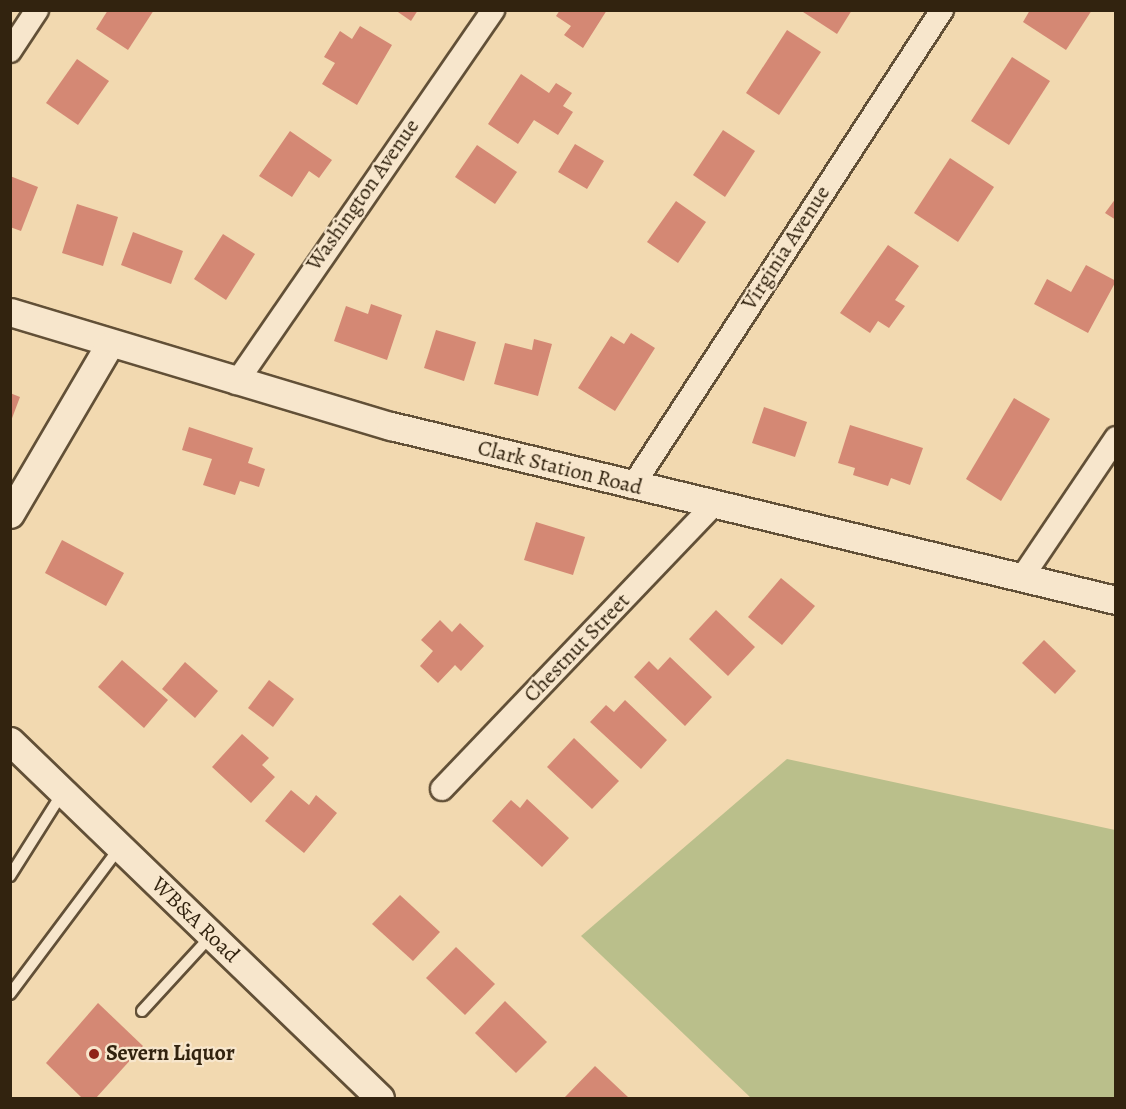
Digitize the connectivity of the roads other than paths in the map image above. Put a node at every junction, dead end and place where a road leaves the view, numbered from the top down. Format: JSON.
{"nodes":[{"id":1,"x":37,"y":10,"type":"edge"},
{"id":2,"x":494,"y":10,"type":"edge"},
{"id":3,"x":942,"y":10,"type":"edge"},
{"id":4,"x":10,"y":51,"type":"edge"},
{"id":5,"x":10,"y":312,"type":"edge"},
{"id":6,"x":109,"y":345,"type":"junction"},
{"id":7,"x":236,"y":383,"type":"junction"},
{"id":8,"x":1116,"y":438,"type":"edge"},
{"id":9,"x":632,"y":487,"type":"junction"},
{"id":10,"x":712,"y":506,"type":"junction"},
{"id":11,"x":10,"y":514,"type":"edge"},
{"id":12,"x":1021,"y":579,"type":"junction"},
{"id":13,"x":1116,"y":600,"type":"edge"},
{"id":14,"x":10,"y":741,"type":"edge"},
{"id":15,"x":442,"y":789,"type":"dead end"},
{"id":16,"x":63,"y":792,"type":"junction"},
{"id":17,"x":120,"y":847,"type":"junction"},
{"id":18,"x":10,"y":876,"type":"edge"},
{"id":19,"x":212,"y":936,"type":"junction"},
{"id":20,"x":10,"y":994,"type":"edge"},
{"id":21,"x":142,"y":1011,"type":"dead end"},
{"id":22,"x":380,"y":1098,"type":"edge"}],
"edges":[{"from":1,"to":4,"type":"street"},
{"from":2,"to":7,"type":"street","name":"Washington Avenue"},
{"from":3,"to":9,"type":"street","name":"Virginia Avenue"},
{"from":5,"to":6,"type":"street","name":"Clark Station Road"},
{"from":6,"to":7,"type":"street","name":"Clark Station Road"},
{"from":6,"to":11,"type":"street"},
{"from":7,"to":9,"type":"street","name":"Clark Station Road"},
{"from":8,"to":12,"type":"street"},
{"from":9,"to":10,"type":"street","name":"Clark Station Road"},
{"from":10,"to":12,"type":"street","name":"Clark Station Road"},
{"from":10,"to":15,"type":"street","name":"Chestnut Street"},
{"from":12,"to":13,"type":"street","name":"Clark Station Road"},
{"from":14,"to":16,"type":"street","name":"WB&A Road"},
{"from":16,"to":17,"type":"street","name":"WB&A Road"},
{"from":16,"to":18,"type":"lane"},
{"from":17,"to":19,"type":"street","name":"WB&A Road"},
{"from":17,"to":20,"type":"lane"},
{"from":19,"to":21,"type":"lane"},
{"from":19,"to":22,"type":"street","name":"WB&A Road"}]}
